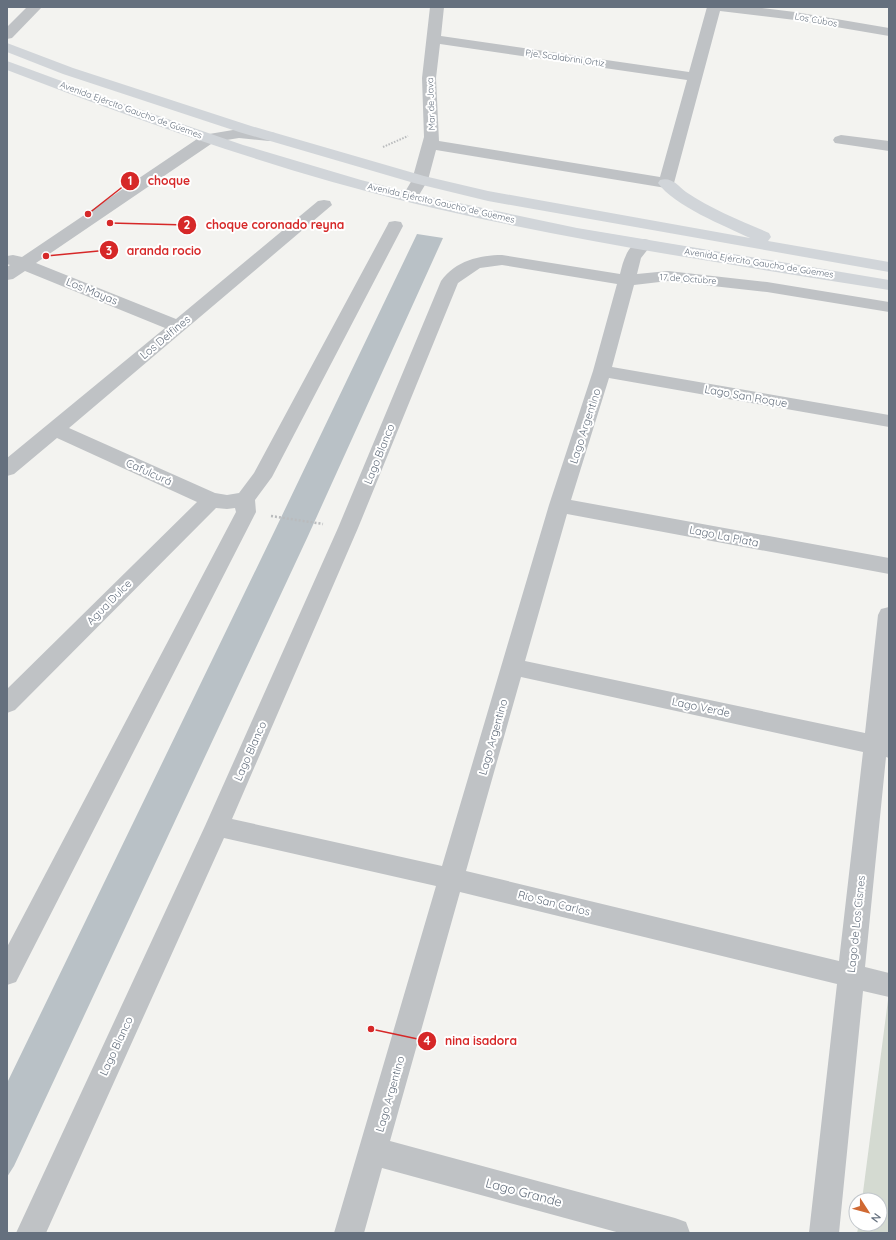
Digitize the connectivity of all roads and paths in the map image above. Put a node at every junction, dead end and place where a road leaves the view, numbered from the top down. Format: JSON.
{"nodes":[{"id":1,"x":35,"y":7,"type":"edge"},
{"id":2,"x":437,"y":7,"type":"edge"},
{"id":3,"x":714,"y":7,"type":"edge"},
{"id":4,"x":719,"y":7,"type":"edge"},
{"id":5,"x":797,"y":12,"type":"edge"},
{"id":6,"x":889,"y":32,"type":"edge"},
{"id":7,"x":7,"y":35,"type":"edge"},
{"id":8,"x":434,"y":40,"type":"junction"},
{"id":9,"x":7,"y":47,"type":"edge"},
{"id":10,"x":7,"y":65,"type":"edge"},
{"id":11,"x":695,"y":77,"type":"junction"},
{"id":12,"x":269,"y":136,"type":"junction"},
{"id":13,"x":209,"y":138,"type":"junction"},
{"id":14,"x":841,"y":140,"type":"dead end"},
{"id":15,"x":430,"y":144,"type":"junction"},
{"id":16,"x":889,"y":146,"type":"edge"},
{"id":17,"x":420,"y":180,"type":"junction"},
{"id":18,"x":666,"y":183,"type":"junction"},
{"id":19,"x":410,"y":197,"type":"junction"},
{"id":20,"x":324,"y":205,"type":"dead end"},
{"id":21,"x":395,"y":226,"type":"dead end"},
{"id":22,"x":643,"y":244,"type":"junction"},
{"id":23,"x":796,"y":251,"type":"junction"},
{"id":24,"x":15,"y":260,"type":"edge"},
{"id":25,"x":889,"y":267,"type":"edge"},
{"id":26,"x":464,"y":268,"type":"joint"},
{"id":27,"x":7,"y":275,"type":"edge"},
{"id":28,"x":627,"y":280,"type":"junction"},
{"id":29,"x":889,"y":285,"type":"edge"},
{"id":30,"x":889,"y":307,"type":"edge"},
{"id":31,"x":177,"y":326,"type":"junction"},
{"id":32,"x":602,"y":371,"type":"junction"},
{"id":33,"x":889,"y":421,"type":"edge"},
{"id":34,"x":55,"y":429,"type":"junction"},
{"id":35,"x":7,"y":469,"type":"edge"},
{"id":36,"x":211,"y":500,"type":"junction"},
{"id":37,"x":559,"y":505,"type":"junction"},
{"id":38,"x":246,"y":506,"type":"junction"},
{"id":39,"x":348,"y":528,"type":"junction"},
{"id":40,"x":889,"y":566,"type":"edge"},
{"id":41,"x":889,"y":615,"type":"edge"},
{"id":42,"x":513,"y":667,"type":"junction"},
{"id":43,"x":7,"y":704,"type":"edge"},
{"id":44,"x":882,"y":746,"type":"edge"},
{"id":45,"x":217,"y":826,"type":"junction"},
{"id":46,"x":452,"y":879,"type":"junction"},
{"id":47,"x":7,"y":973,"type":"edge"},
{"id":48,"x":850,"y":975,"type":"junction"},
{"id":49,"x":889,"y":985,"type":"edge"},
{"id":50,"x":373,"y":1151,"type":"junction"},
{"id":51,"x":31,"y":1233,"type":"edge"},
{"id":52,"x":349,"y":1233,"type":"edge"},
{"id":53,"x":675,"y":1233,"type":"edge"},
{"id":54,"x":824,"y":1233,"type":"edge"}],
"edges":[{"from":1,"to":7,"type":"street"},
{"from":2,"to":8,"type":"street","name":"Mar de Java"},
{"from":3,"to":11,"type":"street"},
{"from":4,"to":5,"type":"street","name":"Los Cubos"},
{"from":5,"to":6,"type":"street","name":"Los Cubos"},
{"from":8,"to":11,"type":"street","name":"Pje. Scalabrini Ortiz"},
{"from":8,"to":15,"type":"street","name":"Mar de Java"},
{"from":9,"to":12,"type":"main road","name":"Avenida Ejército Gaucho de Güemes"},
{"from":10,"to":13,"type":"main road","name":"Avenida Ejército Gaucho de Güemes"},
{"from":11,"to":18,"type":"street"},
{"from":12,"to":13,"type":"street"},
{"from":12,"to":17,"type":"main road","name":"Avenida Ejército Gaucho de Güemes"},
{"from":13,"to":19,"type":"main road","name":"Avenida Ejército Gaucho de Güemes"},
{"from":13,"to":24,"type":"street"},
{"from":14,"to":16,"type":"street"},
{"from":15,"to":17,"type":"street","name":"Mar de Java"},
{"from":15,"to":18,"type":"street"},
{"from":17,"to":19,"type":"street","name":"Mar de Java"},
{"from":17,"to":23,"type":"main road","name":"Avenida Ejército Gaucho de Güemes"},
{"from":18,"to":23,"type":"main road"},
{"from":19,"to":22,"type":"main road","name":"Avenida Ejército Gaucho de Güemes"},
{"from":20,"to":31,"type":"street","name":"Los Delfines"},
{"from":21,"to":38,"type":"street"},
{"from":22,"to":28,"type":"street","name":"Lago Argentino"},
{"from":22,"to":29,"type":"main road","name":"Avenida Ejército Gaucho de Güemes"},
{"from":23,"to":25,"type":"main road","name":"Avenida Ejército Gaucho de Güemes"},
{"from":24,"to":27,"type":"street"},
{"from":24,"to":31,"type":"street","name":"Los Mayas"},
{"from":26,"to":28,"type":"street","name":"17 de Octubre"},
{"from":26,"to":39,"type":"street","name":"Lago Blanco"},
{"from":28,"to":30,"type":"street","name":"17 de Octubre"},
{"from":28,"to":32,"type":"street","name":"Lago Argentino"},
{"from":31,"to":34,"type":"street","name":"Los Delfines"},
{"from":32,"to":33,"type":"street","name":"Lago San Roque"},
{"from":32,"to":37,"type":"street","name":"Lago Argentino"},
{"from":34,"to":35,"type":"street","name":"Los Delfines"},
{"from":34,"to":36,"type":"street","name":"Cafulcurá"},
{"from":36,"to":38,"type":"street","name":"Cafulcurá"},
{"from":36,"to":43,"type":"street","name":"Agua Dulce"},
{"from":37,"to":40,"type":"street","name":"Lago La Plata"},
{"from":37,"to":42,"type":"street","name":"Lago Argentino"},
{"from":38,"to":39,"type":"path"},
{"from":38,"to":47,"type":"street"},
{"from":39,"to":45,"type":"street","name":"Lago Blanco"},
{"from":41,"to":44,"type":"street","name":"Lago de Los Cisnes"},
{"from":42,"to":44,"type":"street","name":"Lago Verde"},
{"from":42,"to":46,"type":"street","name":"Lago Argentino"},
{"from":44,"to":48,"type":"street","name":"Lago de Los Cisnes"},
{"from":45,"to":46,"type":"street","name":"Río San Carlos"},
{"from":45,"to":51,"type":"street","name":"Lago Blanco"},
{"from":46,"to":48,"type":"street","name":"Río San Carlos"},
{"from":46,"to":50,"type":"street","name":"Lago Argentino"},
{"from":48,"to":49,"type":"street","name":"Río San Carlos"},
{"from":48,"to":54,"type":"street","name":"Lago de Los Cisnes"},
{"from":50,"to":52,"type":"street","name":"Lago Argentino"},
{"from":50,"to":53,"type":"street","name":"Lago Grande"}]}
